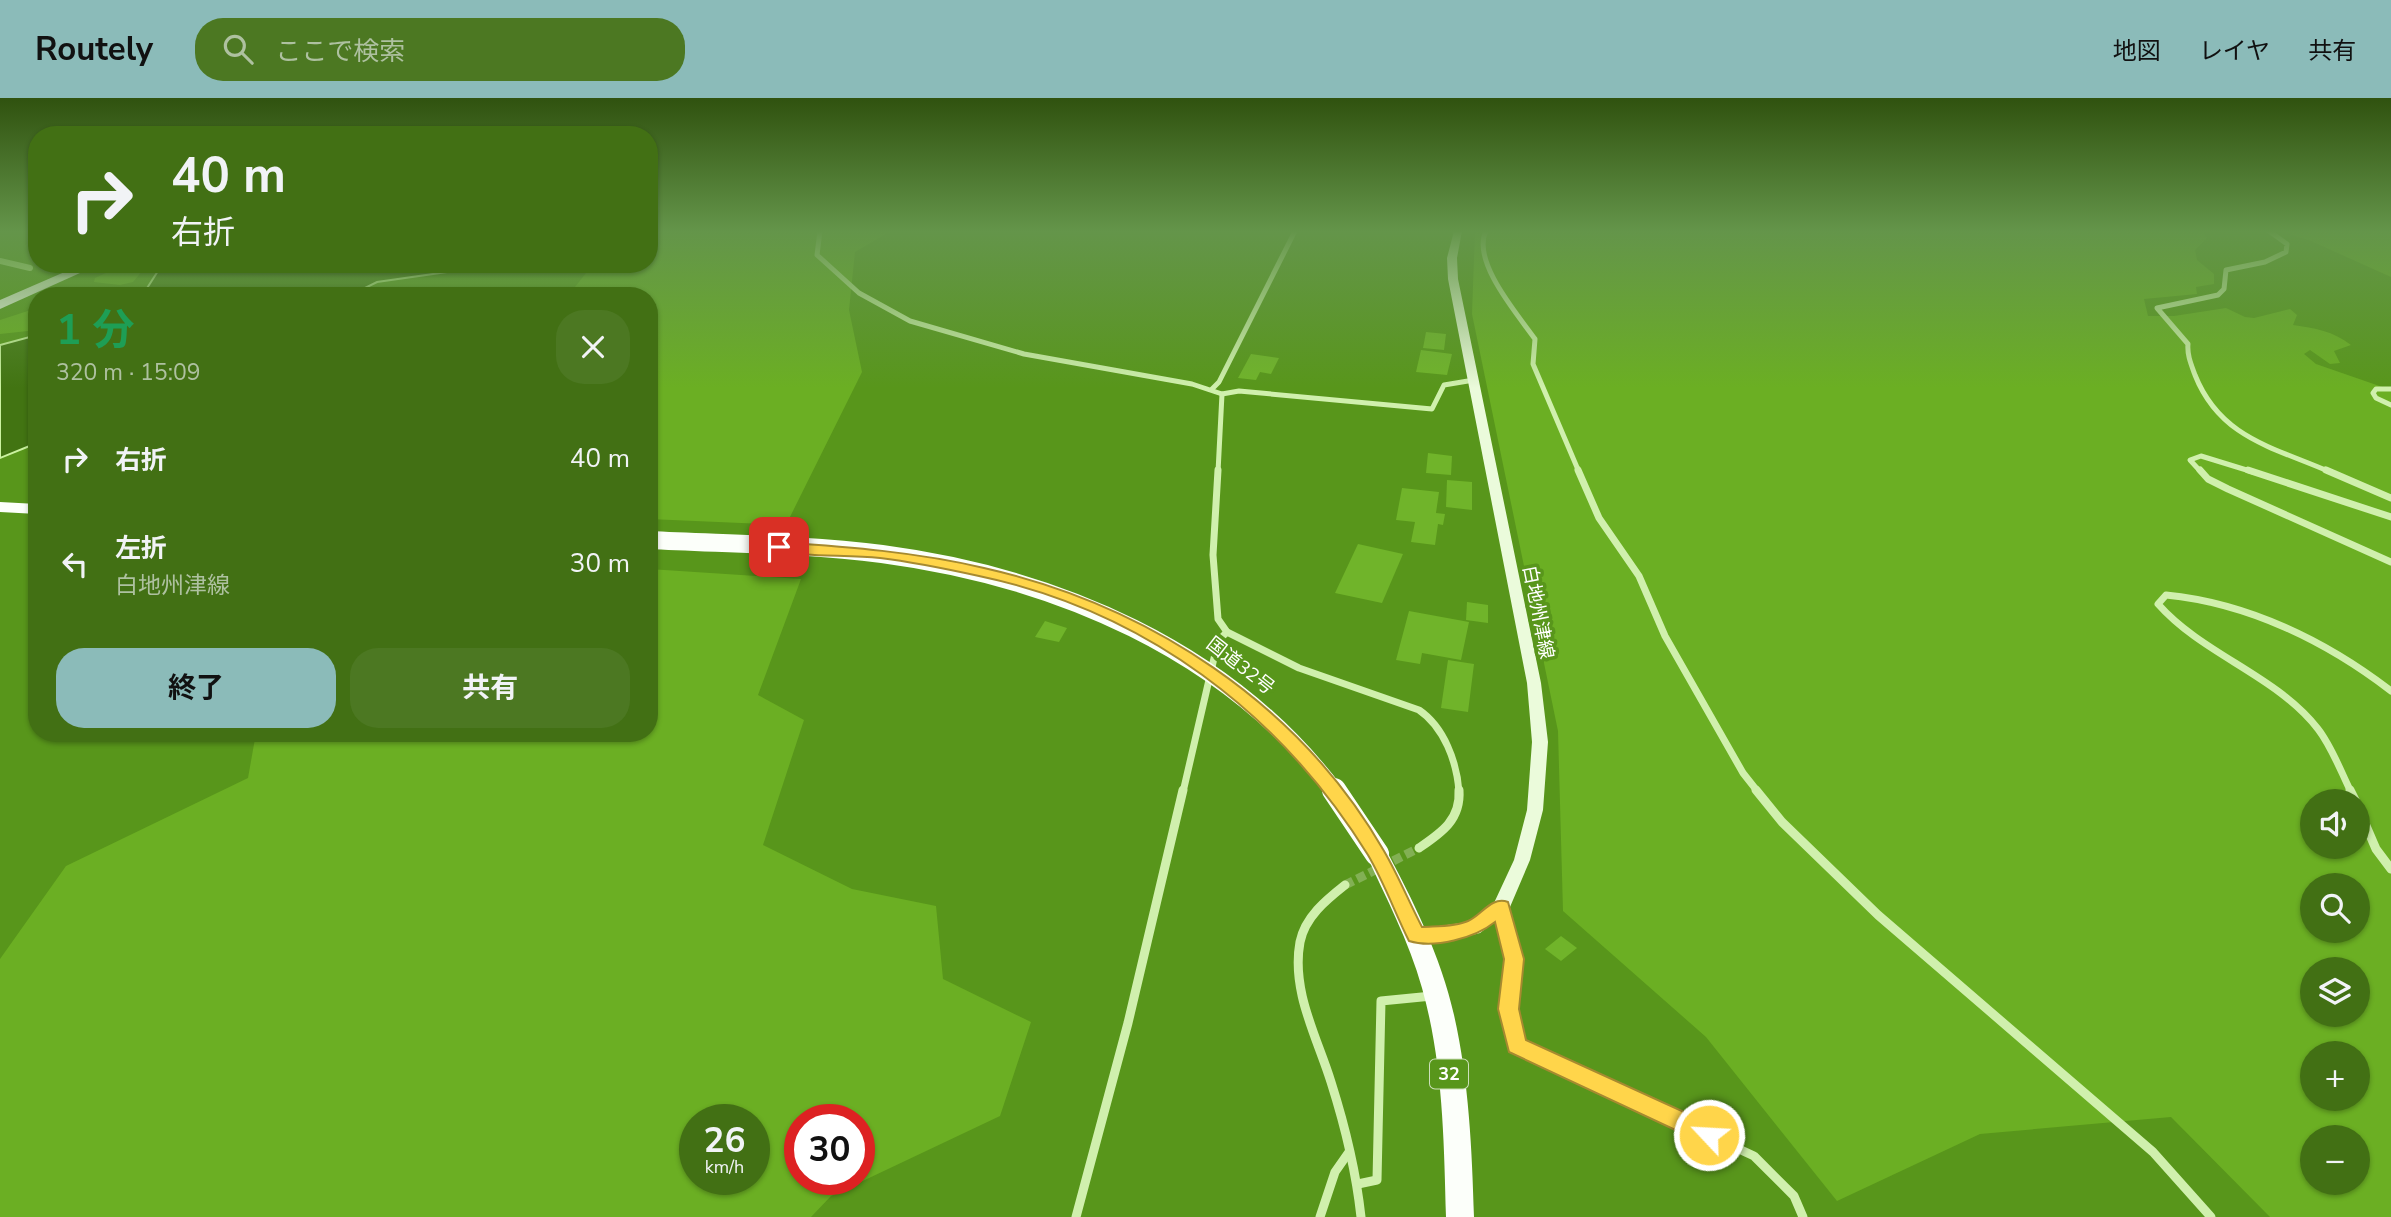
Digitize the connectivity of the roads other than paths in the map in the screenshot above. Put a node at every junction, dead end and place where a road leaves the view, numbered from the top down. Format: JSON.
{"nodes":[{"id":1,"x":19,"y":283,"type":"edge"},
{"id":2,"x":847,"y":283,"type":"edge"},
{"id":3,"x":1269,"y":283,"type":"edge"},
{"id":4,"x":1454,"y":283,"type":"edge"},
{"id":5,"x":1496,"y":283,"type":"edge"},
{"id":6,"x":2225,"y":283,"type":"edge"},
{"id":7,"x":0,"y":291,"type":"edge"},
{"id":8,"x":28,"y":293,"type":"edge"},
{"id":9,"x":0,"y":305,"type":"edge"},
{"id":10,"x":1474,"y":380,"type":"junction"},
{"id":11,"x":1212,"y":389,"type":"junction"},
{"id":12,"x":2391,"y":389,"type":"edge"},
{"id":13,"x":1222,"y":394,"type":"junction"},
{"id":14,"x":2391,"y":405,"type":"edge"},
{"id":15,"x":2391,"y":498,"type":"edge"},
{"id":16,"x":0,"y":507,"type":"edge"},
{"id":17,"x":28,"y":509,"type":"edge"},
{"id":18,"x":2391,"y":517,"type":"edge"},
{"id":19,"x":658,"y":540,"type":"edge"},
{"id":20,"x":2391,"y":562,"type":"edge"},
{"id":21,"x":1227,"y":632,"type":"junction"},
{"id":22,"x":2391,"y":691,"type":"edge"},
{"id":23,"x":2349,"y":789,"type":"edge"},
{"id":24,"x":2370,"y":835,"type":"edge"},
{"id":25,"x":1419,"y":848,"type":"tunnel mouth"},
{"id":26,"x":2391,"y":869,"type":"edge"},
{"id":27,"x":1345,"y":885,"type":"tunnel mouth"},
{"id":28,"x":1501,"y":907,"type":"junction"},
{"id":29,"x":1416,"y":935,"type":"junction"},
{"id":30,"x":1437,"y":996,"type":"junction"},
{"id":31,"x":1349,"y":1152,"type":"junction"},
{"id":32,"x":1358,"y":1184,"type":"junction"},
{"id":33,"x":1076,"y":1217,"type":"edge"},
{"id":34,"x":1320,"y":1217,"type":"edge"},
{"id":35,"x":1361,"y":1217,"type":"edge"},
{"id":36,"x":1460,"y":1217,"type":"edge"},
{"id":37,"x":1803,"y":1217,"type":"edge"},
{"id":38,"x":2211,"y":1217,"type":"edge"}],
"edges":[{"from":1,"to":7,"type":"highway"},
{"from":2,"to":11,"type":"street"},
{"from":3,"to":11,"type":"street"},
{"from":4,"to":10,"type":"main road","name":"白地州津線"},
{"from":5,"to":38,"type":"street"},
{"from":6,"to":15,"type":"street"},
{"from":8,"to":9,"type":"highway"},
{"from":10,"to":13,"type":"street"},
{"from":10,"to":28,"type":"main road","name":"白地州津線"},
{"from":11,"to":13,"type":"street"},
{"from":12,"to":14,"type":"street"},
{"from":13,"to":21,"type":"street"},
{"from":16,"to":17,"type":"highway"},
{"from":18,"to":20,"type":"street"},
{"from":19,"to":29,"type":"highway","name":"国道32号","number":"32","bridge":true},
{"from":21,"to":25,"type":"street"},
{"from":21,"to":33,"type":"street"},
{"from":22,"to":23,"type":"street"},
{"from":24,"to":26,"type":"street"},
{"from":27,"to":31,"type":"street"},
{"from":28,"to":29,"type":"main road","name":"白地州津線"},
{"from":28,"to":37,"type":"street"},
{"from":29,"to":30,"type":"highway","name":"国道32号","number":"32"},
{"from":30,"to":32,"type":"street"},
{"from":30,"to":36,"type":"highway","name":"国道32号","number":"32"},
{"from":31,"to":32,"type":"street"},
{"from":31,"to":34,"type":"street"},
{"from":32,"to":35,"type":"street"}]}
